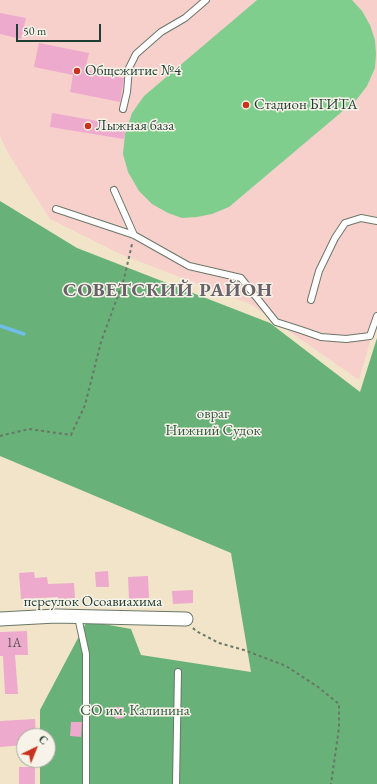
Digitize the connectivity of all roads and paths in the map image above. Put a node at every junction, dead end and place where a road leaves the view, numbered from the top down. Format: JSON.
{"nodes":[{"id":1,"x":206,"y":0,"type":"edge"},
{"id":2,"x":123,"y":109,"type":"dead end"},
{"id":3,"x":114,"y":190,"type":"dead end"},
{"id":4,"x":56,"y":209,"type":"dead end"},
{"id":5,"x":377,"y":221,"type":"edge"},
{"id":6,"x":134,"y":235,"type":"junction"},
{"id":7,"x":311,"y":300,"type":"dead end"},
{"id":8,"x":377,"y":316,"type":"edge"},
{"id":9,"x":0,"y":436,"type":"edge"},
{"id":10,"x":78,"y":617,"type":"junction"},
{"id":11,"x":0,"y":619,"type":"edge"},
{"id":12,"x":186,"y":619,"type":"joint"},
{"id":13,"x":178,"y":672,"type":"dead end"},
{"id":14,"x":86,"y":784,"type":"edge"},
{"id":15,"x":176,"y":784,"type":"edge"},
{"id":16,"x":331,"y":784,"type":"edge"}],
"edges":[{"from":1,"to":2,"type":"lane"},
{"from":3,"to":6,"type":"lane"},
{"from":4,"to":6,"type":"lane"},
{"from":5,"to":7,"type":"lane"},
{"from":6,"to":8,"type":"lane"},
{"from":6,"to":9,"type":"path"},
{"from":10,"to":11,"type":"street","name":"переулок Осоавиахима"},
{"from":10,"to":12,"type":"street","name":"переулок Осоавиахима"},
{"from":10,"to":14,"type":"lane"},
{"from":12,"to":16,"type":"path"},
{"from":13,"to":15,"type":"lane"}]}
